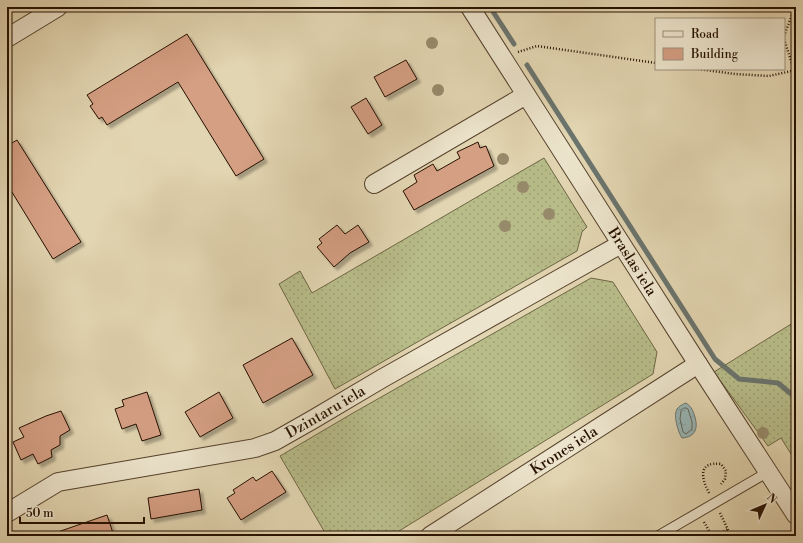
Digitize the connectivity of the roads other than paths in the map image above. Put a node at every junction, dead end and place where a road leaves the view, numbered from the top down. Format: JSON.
{"nodes":[{"id":1,"x":58,"y":7,"type":"edge"},
{"id":2,"x":470,"y":7,"type":"edge"},
{"id":3,"x":7,"y":38,"type":"edge"},
{"id":4,"x":526,"y":95,"type":"junction"},
{"id":5,"x":374,"y":184,"type":"dead end"},
{"id":6,"x":621,"y":244,"type":"junction"},
{"id":7,"x":698,"y":364,"type":"junction"},
{"id":8,"x":768,"y":472,"type":"junction"},
{"id":9,"x":7,"y":513,"type":"edge"},
{"id":10,"x":796,"y":515,"type":"edge"},
{"id":11,"x":430,"y":536,"type":"edge"},
{"id":12,"x":658,"y":536,"type":"edge"}],
"edges":[{"from":1,"to":3,"type":"street"},
{"from":2,"to":4,"type":"street","name":"Braslas iela"},
{"from":4,"to":5,"type":"street"},
{"from":4,"to":6,"type":"street","name":"Braslas iela"},
{"from":6,"to":7,"type":"street","name":"Braslas iela"},
{"from":6,"to":9,"type":"street","name":"Dzintaru iela"},
{"from":7,"to":8,"type":"street","name":"Braslas iela"},
{"from":7,"to":11,"type":"street","name":"Krones iela"},
{"from":8,"to":10,"type":"street","name":"Braslas iela"},
{"from":8,"to":12,"type":"lane"}]}
